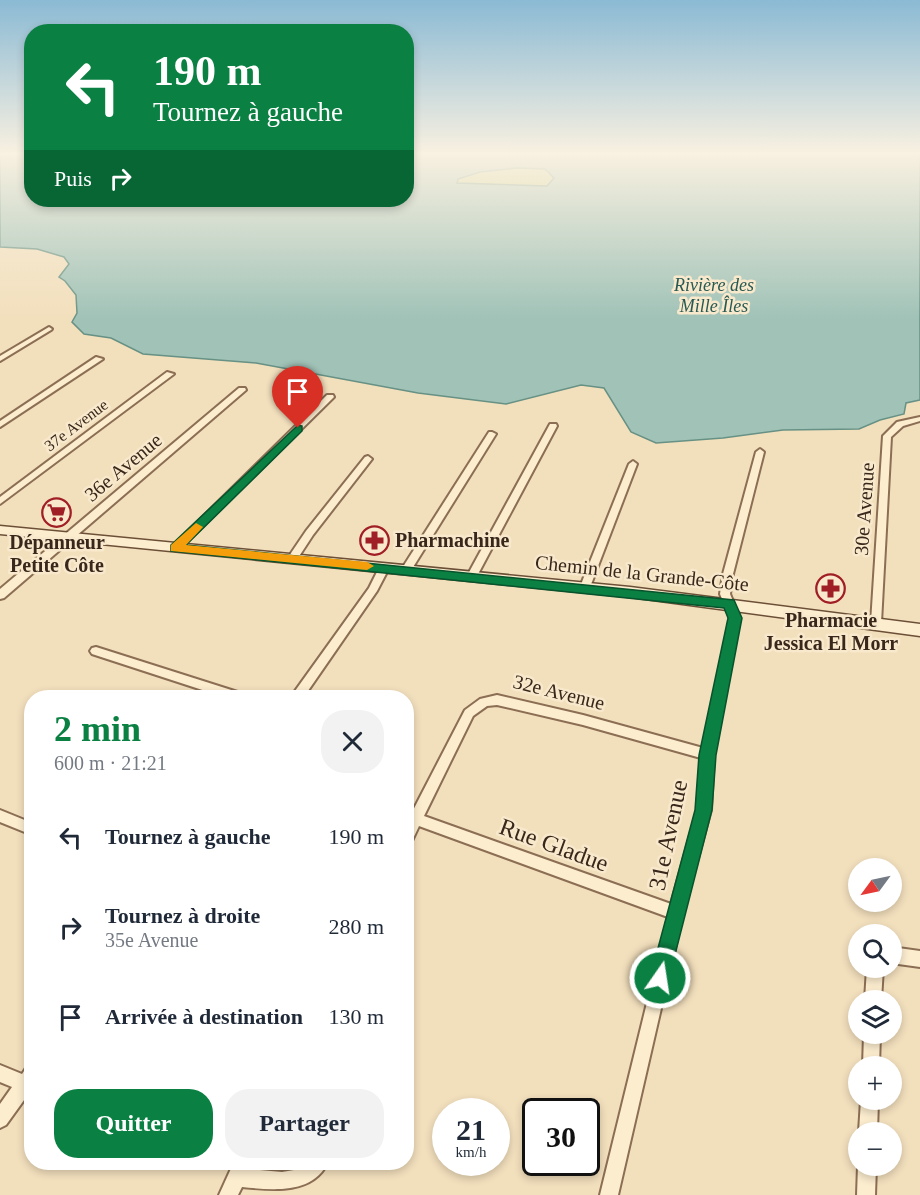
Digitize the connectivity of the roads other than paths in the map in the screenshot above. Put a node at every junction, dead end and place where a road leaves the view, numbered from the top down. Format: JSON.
{"nodes":[{"id":1,"x":49,"y":329,"type":"dead end"},
{"id":2,"x":0,"y":359,"type":"edge"},
{"id":3,"x":99,"y":360,"type":"dead end"},
{"id":4,"x":170,"y":374,"type":"dead end"},
{"id":5,"x":242,"y":390,"type":"dead end"},
{"id":6,"x":330,"y":397,"type":"dead end"},
{"id":7,"x":920,"y":419,"type":"edge"},
{"id":8,"x":0,"y":425,"type":"edge"},
{"id":9,"x":553,"y":426,"type":"dead end"},
{"id":10,"x":492,"y":434,"type":"dead end"},
{"id":11,"x":760,"y":452,"type":"dead end"},
{"id":12,"x":368,"y":459,"type":"dead end"},
{"id":13,"x":633,"y":464,"type":"dead end"},
{"id":14,"x":0,"y":501,"type":"edge"},
{"id":15,"x":0,"y":530,"type":"edge"},
{"id":16,"x":70,"y":536,"type":"junction"},
{"id":17,"x":176,"y":548,"type":"junction"},
{"id":18,"x":292,"y":559,"type":"junction"},
{"id":19,"x":384,"y":568,"type":"junction"},
{"id":20,"x":406,"y":570,"type":"junction"},
{"id":21,"x":472,"y":576,"type":"junction"},
{"id":22,"x":585,"y":587,"type":"junction"},
{"id":23,"x":0,"y":596,"type":"edge"},
{"id":24,"x":729,"y":604,"type":"junction"},
{"id":25,"x":876,"y":623,"type":"junction"},
{"id":26,"x":920,"y":630,"type":"edge"},
{"id":27,"x":96,"y":651,"type":"dead end"},
{"id":28,"x":218,"y":690,"type":"edge"},
{"id":29,"x":302,"y":690,"type":"edge"},
{"id":30,"x":708,"y":755,"type":"junction"},
{"id":31,"x":0,"y":816,"type":"edge"},
{"id":32,"x":417,"y":819,"type":"junction"},
{"id":33,"x":414,"y":824,"type":"edge"},
{"id":34,"x":24,"y":826,"type":"edge"},
{"id":35,"x":676,"y":913,"type":"junction"},
{"id":36,"x":902,"y":957,"type":"edge"},
{"id":37,"x":920,"y":959,"type":"edge"},
{"id":38,"x":0,"y":1073,"type":"edge"},
{"id":39,"x":24,"y":1078,"type":"edge"},
{"id":40,"x":24,"y":1085,"type":"edge"},
{"id":41,"x":0,"y":1119,"type":"edge"},
{"id":42,"x":240,"y":1170,"type":"edge"},
{"id":43,"x":314,"y":1170,"type":"edge"},
{"id":44,"x":867,"y":1176,"type":"edge"},
{"id":45,"x":228,"y":1195,"type":"edge"},
{"id":46,"x":609,"y":1195,"type":"edge"},
{"id":47,"x":866,"y":1195,"type":"edge"}],
"edges":[{"from":1,"to":2,"type":"street"},
{"from":3,"to":8,"type":"street"},
{"from":4,"to":14,"type":"street","name":"37e Avenue"},
{"from":5,"to":16,"type":"street","name":"36e Avenue"},
{"from":6,"to":17,"type":"street"},
{"from":7,"to":25,"type":"street","name":"30e Avenue"},
{"from":9,"to":21,"type":"street"},
{"from":10,"to":20,"type":"street"},
{"from":11,"to":24,"type":"street","name":"31e Avenue"},
{"from":12,"to":18,"type":"street"},
{"from":13,"to":22,"type":"street"},
{"from":15,"to":16,"type":"main road","name":"Chemin de la Grande-Côte"},
{"from":16,"to":17,"type":"main road","name":"Chemin de la Grande-Côte"},
{"from":16,"to":23,"type":"street","name":"36e Avenue"},
{"from":17,"to":18,"type":"main road","name":"Chemin de la Grande-Côte"},
{"from":18,"to":19,"type":"main road","name":"Chemin de la Grande-Côte"},
{"from":19,"to":20,"type":"main road","name":"Chemin de la Grande-Côte"},
{"from":19,"to":29,"type":"street"},
{"from":20,"to":21,"type":"main road","name":"Chemin de la Grande-Côte"},
{"from":21,"to":22,"type":"main road","name":"Chemin de la Grande-Côte"},
{"from":22,"to":24,"type":"main road","name":"Chemin de la Grande-Côte"},
{"from":24,"to":25,"type":"main road","name":"Chemin de la Grande-Côte"},
{"from":24,"to":30,"type":"street","name":"31e Avenue"},
{"from":25,"to":26,"type":"main road","name":"Chemin de la Grande-Côte"},
{"from":27,"to":28,"type":"street"},
{"from":30,"to":32,"type":"street","name":"32e Avenue"},
{"from":30,"to":35,"type":"street","name":"31e Avenue"},
{"from":31,"to":34,"type":"street"},
{"from":32,"to":33,"type":"street","name":"32e Avenue"},
{"from":32,"to":35,"type":"street","name":"Rue Gladue"},
{"from":35,"to":46,"type":"street","name":"31e Avenue"},
{"from":36,"to":37,"type":"street"},
{"from":38,"to":39,"type":"street"},
{"from":40,"to":41,"type":"street"},
{"from":42,"to":43,"type":"street"},
{"from":42,"to":45,"type":"street"},
{"from":44,"to":47,"type":"street"}]}
